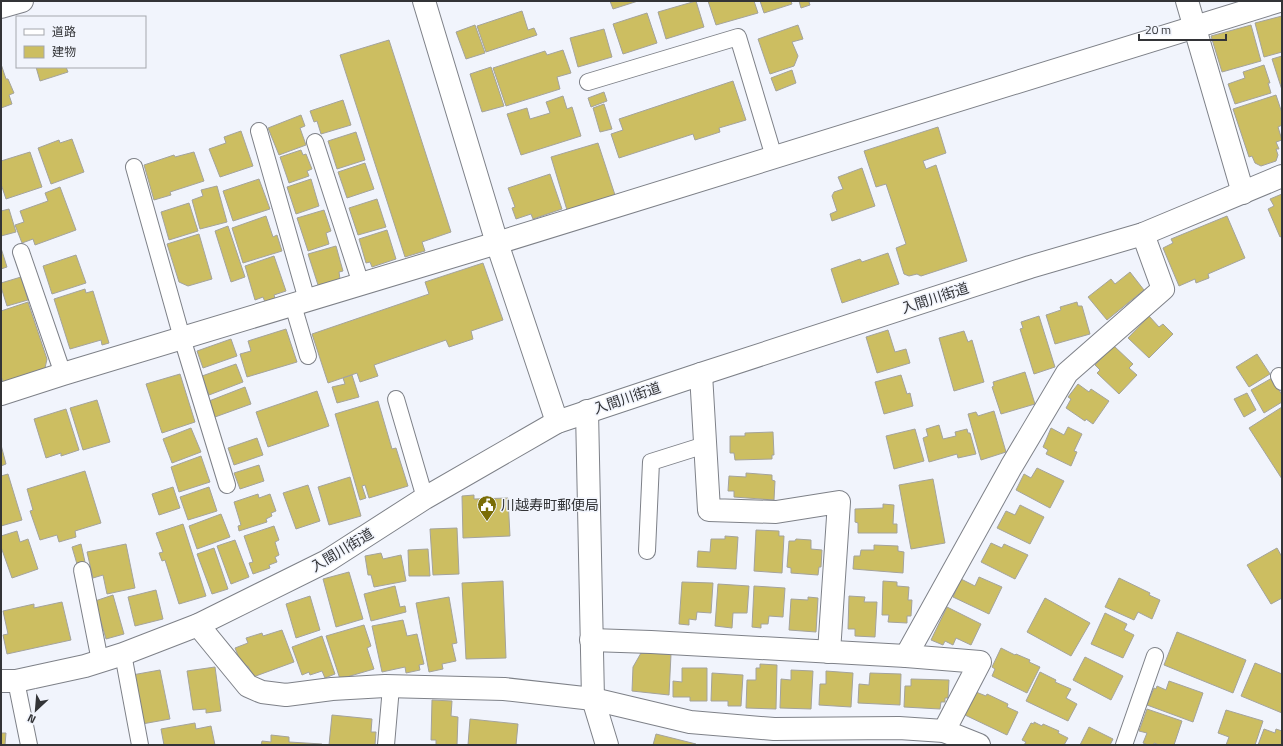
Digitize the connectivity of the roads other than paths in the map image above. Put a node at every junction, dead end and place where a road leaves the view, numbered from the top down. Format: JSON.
{"nodes":[{"id":1,"x":22,"y":1,"type":"edge"},
{"id":2,"x":424,"y":1,"type":"edge"},
{"id":3,"x":1187,"y":1,"type":"edge"},
{"id":4,"x":1279,"y":1,"type":"edge"},
{"id":5,"x":1,"y":7,"type":"edge"},
{"id":6,"x":1194,"y":26,"type":"junction"},
{"id":7,"x":588,"y":82,"type":"dead end"},
{"id":8,"x":259,"y":131,"type":"dead end"},
{"id":9,"x":315,"y":142,"type":"dead end"},
{"id":10,"x":774,"y":157,"type":"junction"},
{"id":11,"x":134,"y":167,"type":"dead end"},
{"id":12,"x":1282,"y":176,"type":"edge"},
{"id":13,"x":1243,"y":193,"type":"junction"},
{"id":14,"x":1143,"y":234,"type":"junction"},
{"id":15,"x":497,"y":243,"type":"junction"},
{"id":16,"x":21,"y":252,"type":"dead end"},
{"id":17,"x":361,"y":284,"type":"junction"},
{"id":18,"x":300,"y":303,"type":"junction"},
{"id":19,"x":182,"y":338,"type":"junction"},
{"id":20,"x":308,"y":356,"type":"dead end"},
{"id":21,"x":63,"y":374,"type":"junction"},
{"id":22,"x":701,"y":374,"type":"junction"},
{"id":23,"x":1,"y":394,"type":"edge"},
{"id":24,"x":396,"y":398,"type":"dead end"},
{"id":25,"x":587,"y":411,"type":"junction"},
{"id":26,"x":558,"y":422,"type":"junction"},
{"id":27,"x":705,"y":445,"type":"junction"},
{"id":28,"x":227,"y":485,"type":"dead end"},
{"id":29,"x":425,"y":498,"type":"junction"},
{"id":30,"x":647,"y":551,"type":"dead end"},
{"id":31,"x":82,"y":570,"type":"dead end"},
{"id":32,"x":198,"y":625,"type":"junction"},
{"id":33,"x":591,"y":640,"type":"junction"},
{"id":34,"x":829,"y":652,"type":"junction"},
{"id":35,"x":123,"y":654,"type":"junction"},
{"id":36,"x":906,"y":656,"type":"junction"},
{"id":37,"x":1155,"y":656,"type":"dead end"},
{"id":38,"x":100,"y":661,"type":"junction"},
{"id":39,"x":8,"y":681,"type":"edge"},
{"id":40,"x":391,"y":686,"type":"junction"},
{"id":41,"x":593,"y":699,"type":"junction"},
{"id":42,"x":944,"y":731,"type":"junction"},
{"id":43,"x":29,"y":745,"type":"edge"},
{"id":44,"x":140,"y":745,"type":"edge"},
{"id":45,"x":386,"y":745,"type":"edge"},
{"id":46,"x":607,"y":745,"type":"edge"},
{"id":47,"x":979,"y":745,"type":"edge"},
{"id":48,"x":1124,"y":745,"type":"edge"}],
"edges":[{"from":1,"to":5,"type":"street"},
{"from":2,"to":15,"type":"street"},
{"from":3,"to":6,"type":"street"},
{"from":4,"to":6,"type":"street"},
{"from":6,"to":10,"type":"street"},
{"from":6,"to":13,"type":"street"},
{"from":7,"to":10,"type":"lane"},
{"from":8,"to":18,"type":"lane"},
{"from":9,"to":17,"type":"lane"},
{"from":10,"to":15,"type":"street"},
{"from":11,"to":19,"type":"lane"},
{"from":12,"to":13,"type":"street","name":"入間川街道"},
{"from":13,"to":14,"type":"street","name":"入間川街道"},
{"from":14,"to":22,"type":"street","name":"入間川街道"},
{"from":14,"to":36,"type":"street"},
{"from":15,"to":17,"type":"street"},
{"from":15,"to":26,"type":"street"},
{"from":16,"to":21,"type":"lane"},
{"from":17,"to":18,"type":"street"},
{"from":18,"to":19,"type":"street"},
{"from":18,"to":20,"type":"lane"},
{"from":19,"to":21,"type":"street"},
{"from":19,"to":28,"type":"lane"},
{"from":21,"to":23,"type":"street"},
{"from":22,"to":25,"type":"street","name":"入間川街道"},
{"from":22,"to":27,"type":"street"},
{"from":24,"to":29,"type":"lane"},
{"from":25,"to":26,"type":"street","name":"入間川街道"},
{"from":25,"to":33,"type":"street"},
{"from":26,"to":29,"type":"street","name":"入間川街道"},
{"from":27,"to":30,"type":"lane"},
{"from":27,"to":34,"type":"street"},
{"from":29,"to":32,"type":"street","name":"入間川街道"},
{"from":31,"to":38,"type":"lane"},
{"from":32,"to":35,"type":"street","name":"入間川街道"},
{"from":32,"to":40,"type":"street"},
{"from":33,"to":34,"type":"street"},
{"from":33,"to":41,"type":"street"},
{"from":34,"to":36,"type":"street"},
{"from":35,"to":38,"type":"street","name":"入間川街道"},
{"from":35,"to":44,"type":"lane"},
{"from":36,"to":42,"type":"street"},
{"from":37,"to":48,"type":"lane"},
{"from":38,"to":39,"type":"street","name":"入間川街道"},
{"from":39,"to":43,"type":"lane"},
{"from":40,"to":41,"type":"street"},
{"from":40,"to":45,"type":"lane"},
{"from":41,"to":42,"type":"street"},
{"from":41,"to":46,"type":"street"},
{"from":42,"to":47,"type":"street"}]}
